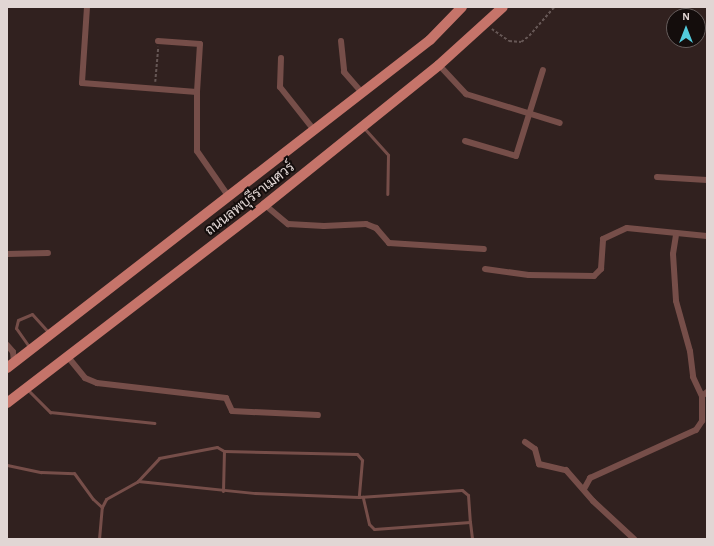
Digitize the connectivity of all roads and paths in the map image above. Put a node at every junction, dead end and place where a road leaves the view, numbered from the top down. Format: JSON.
{"nodes":[{"id":1,"x":87,"y":7,"type":"edge"},
{"id":2,"x":462,"y":7,"type":"edge"},
{"id":3,"x":503,"y":7,"type":"edge"},
{"id":4,"x":554,"y":7,"type":"edge"},
{"id":5,"x":486,"y":23,"type":"junction"},
{"id":6,"x":158,"y":41,"type":"joint"},
{"id":7,"x":341,"y":41,"type":"dead end"},
{"id":8,"x":281,"y":58,"type":"dead end"},
{"id":9,"x":439,"y":65,"type":"junction"},
{"id":10,"x":543,"y":70,"type":"dead end"},
{"id":11,"x":155,"y":89,"type":"junction"},
{"id":12,"x":197,"y":92,"type":"junction"},
{"id":13,"x":362,"y":93,"type":"junction"},
{"id":14,"x":529,"y":114,"type":"junction"},
{"id":15,"x":560,"y":123,"type":"dead end"},
{"id":16,"x":362,"y":127,"type":"junction"},
{"id":17,"x":314,"y":130,"type":"junction"},
{"id":18,"x":465,"y":141,"type":"dead end"},
{"id":19,"x":657,"y":177,"type":"dead end"},
{"id":20,"x":707,"y":180,"type":"edge"},
{"id":21,"x":387,"y":194,"type":"dead end"},
{"id":22,"x":229,"y":197,"type":"junction"},
{"id":23,"x":265,"y":205,"type":"junction"},
{"id":24,"x":676,"y":234,"type":"junction"},
{"id":25,"x":707,"y":236,"type":"edge"},
{"id":26,"x":484,"y":249,"type":"dead end"},
{"id":27,"x":48,"y":253,"type":"dead end"},
{"id":28,"x":7,"y":254,"type":"edge"},
{"id":29,"x":486,"y":269,"type":"dead end"},
{"id":30,"x":50,"y":334,"type":"junction"},
{"id":31,"x":7,"y":346,"type":"edge"},
{"id":32,"x":31,"y":349,"type":"junction"},
{"id":33,"x":68,"y":357,"type":"junction"},
{"id":34,"x":10,"y":365,"type":"edge"},
{"id":35,"x":26,"y":388,"type":"junction"},
{"id":36,"x":704,"y":394,"type":"edge"},
{"id":37,"x":7,"y":403,"type":"edge"},
{"id":38,"x":318,"y":415,"type":"dead end"},
{"id":39,"x":154,"y":423,"type":"dead end"},
{"id":40,"x":525,"y":442,"type":"dead end"},
{"id":41,"x":224,"y":451,"type":"junction"},
{"id":42,"x":7,"y":465,"type":"edge"},
{"id":43,"x":138,"y":481,"type":"junction"},
{"id":44,"x":584,"y":489,"type":"junction"},
{"id":45,"x":223,"y":490,"type":"junction"},
{"id":46,"x":361,"y":497,"type":"junction"},
{"id":47,"x":102,"y":507,"type":"junction"},
{"id":48,"x":470,"y":520,"type":"junction"},
{"id":49,"x":99,"y":539,"type":"edge"},
{"id":50,"x":472,"y":539,"type":"edge"},
{"id":51,"x":634,"y":539,"type":"edge"}],
"edges":[{"from":1,"to":11,"type":"street"},
{"from":2,"to":13,"type":"main road","name":"ถนนลพบุรีราเมศวร์"},
{"from":3,"to":5,"type":"main road","name":"ถนนลพบุรีราเมศวร์"},
{"from":4,"to":5,"type":"path"},
{"from":5,"to":9,"type":"main road","name":"ถนนลพบุรีราเมศวร์"},
{"from":6,"to":11,"type":"path"},
{"from":6,"to":12,"type":"street"},
{"from":7,"to":13,"type":"street"},
{"from":8,"to":17,"type":"street"},
{"from":9,"to":14,"type":"street"},
{"from":9,"to":16,"type":"main road","name":"ถนนลพบุรีราเมศวร์"},
{"from":10,"to":14,"type":"street"},
{"from":11,"to":12,"type":"street"},
{"from":12,"to":22,"type":"street"},
{"from":13,"to":17,"type":"main road","name":"ถนนลพบุรีราเมศวร์"},
{"from":14,"to":15,"type":"street"},
{"from":14,"to":18,"type":"street"},
{"from":16,"to":21,"type":"lane"},
{"from":16,"to":23,"type":"main road","name":"ถนนลพบุรีราเมศวร์"},
{"from":17,"to":22,"type":"main road","name":"ถนนลพบุรีราเมศวร์"},
{"from":19,"to":20,"type":"street"},
{"from":22,"to":30,"type":"main road","name":"ถนนลพบุรีราเมศวร์"},
{"from":23,"to":26,"type":"street"},
{"from":23,"to":33,"type":"main road","name":"ถนนลพบุรีราเมศวร์"},
{"from":24,"to":25,"type":"street"},
{"from":24,"to":29,"type":"street"},
{"from":24,"to":36,"type":"street"},
{"from":27,"to":28,"type":"street"},
{"from":30,"to":32,"type":"main road","name":"ถนนลพบุรีราเมศวร์"},
{"from":30,"to":32,"type":"lane"},
{"from":31,"to":34,"type":"street"},
{"from":32,"to":34,"type":"main road","name":"ถนนลพบุรีราเมศวร์"},
{"from":33,"to":35,"type":"main road","name":"ถนนลพบุรีราเมศวร์"},
{"from":33,"to":38,"type":"street"},
{"from":35,"to":37,"type":"main road","name":"ถนนลพบุรีราเมศวร์"},
{"from":35,"to":39,"type":"lane"},
{"from":36,"to":44,"type":"street"},
{"from":40,"to":44,"type":"street"},
{"from":41,"to":43,"type":"lane"},
{"from":41,"to":45,"type":"lane"},
{"from":41,"to":46,"type":"lane"},
{"from":42,"to":47,"type":"lane"},
{"from":43,"to":45,"type":"lane"},
{"from":43,"to":47,"type":"lane"},
{"from":44,"to":51,"type":"street"},
{"from":45,"to":46,"type":"lane"},
{"from":46,"to":48,"type":"lane"},
{"from":46,"to":48,"type":"lane"},
{"from":47,"to":49,"type":"lane"},
{"from":48,"to":50,"type":"lane"}]}
